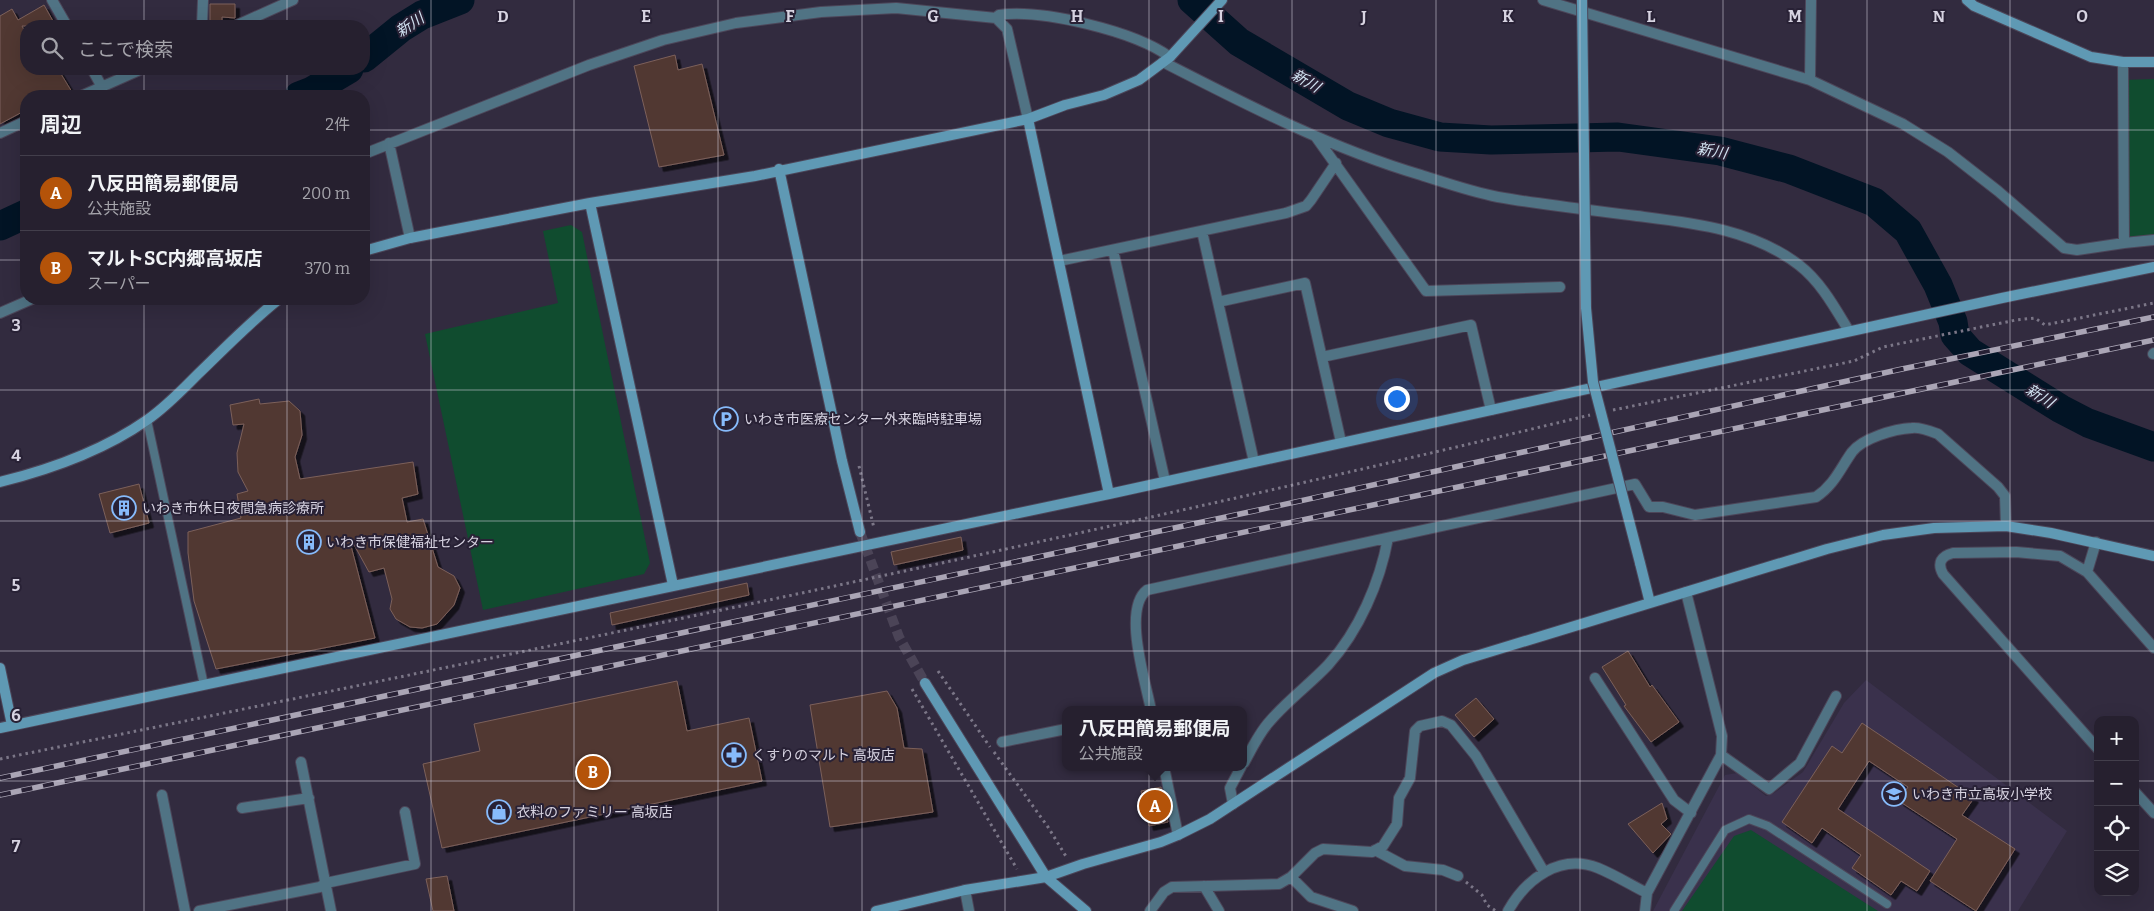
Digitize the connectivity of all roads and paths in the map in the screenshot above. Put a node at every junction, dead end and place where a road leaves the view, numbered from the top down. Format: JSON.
{"nodes":[{"id":1,"x":52,"y":0,"type":"edge"},
{"id":2,"x":202,"y":0,"type":"edge"},
{"id":3,"x":293,"y":0,"type":"edge"},
{"id":4,"x":1222,"y":0,"type":"edge"},
{"id":5,"x":1543,"y":0,"type":"edge"},
{"id":6,"x":1582,"y":0,"type":"edge"},
{"id":7,"x":1811,"y":0,"type":"edge"},
{"id":8,"x":1967,"y":0,"type":"edge"},
{"id":9,"x":996,"y":18,"type":"junction"},
{"id":10,"x":64,"y":20,"type":"edge"},
{"id":11,"x":202,"y":20,"type":"edge"},
{"id":12,"x":248,"y":20,"type":"edge"},
{"id":13,"x":1170,"y":56,"type":"junction"},
{"id":14,"x":2123,"y":62,"type":"junction"},
{"id":15,"x":2154,"y":62,"type":"edge"},
{"id":16,"x":95,"y":75,"type":"edge"},
{"id":17,"x":129,"y":75,"type":"edge"},
{"id":18,"x":1810,"y":80,"type":"junction"},
{"id":19,"x":102,"y":87,"type":"junction"},
{"id":20,"x":95,"y":90,"type":"edge"},
{"id":21,"x":1028,"y":119,"type":"junction"},
{"id":22,"x":20,"y":124,"type":"edge"},
{"id":23,"x":0,"y":133,"type":"edge"},
{"id":24,"x":1315,"y":136,"type":"junction"},
{"id":25,"x":389,"y":143,"type":"junction"},
{"id":26,"x":370,"y":151,"type":"edge"},
{"id":27,"x":1336,"y":163,"type":"junction"},
{"id":28,"x":779,"y":169,"type":"junction"},
{"id":29,"x":590,"y":203,"type":"junction"},
{"id":30,"x":1202,"y":231,"type":"junction"},
{"id":31,"x":410,"y":238,"type":"junction"},
{"id":32,"x":2154,"y":240,"type":"edge"},
{"id":33,"x":2124,"y":243,"type":"junction"},
{"id":34,"x":370,"y":249,"type":"edge"},
{"id":35,"x":1113,"y":250,"type":"junction"},
{"id":36,"x":1059,"y":261,"type":"junction"},
{"id":37,"x":2154,"y":268,"type":"edge"},
{"id":38,"x":1560,"y":287,"type":"dead end"},
{"id":39,"x":1218,"y":302,"type":"junction"},
{"id":40,"x":2154,"y":303,"type":"edge"},
{"id":41,"x":20,"y":304,"type":"edge"},
{"id":42,"x":272,"y":305,"type":"edge"},
{"id":43,"x":0,"y":313,"type":"edge"},
{"id":44,"x":1849,"y":331,"type":"junction"},
{"id":45,"x":1322,"y":357,"type":"junction"},
{"id":46,"x":1491,"y":410,"type":"junction"},
{"id":47,"x":1610,"y":410,"type":"dead end"},
{"id":48,"x":1591,"y":415,"type":"dead end"},
{"id":49,"x":147,"y":420,"type":"junction"},
{"id":50,"x":1341,"y":442,"type":"junction"},
{"id":51,"x":1254,"y":462,"type":"junction"},
{"id":52,"x":859,"y":466,"type":"dead end"},
{"id":53,"x":1165,"y":481,"type":"junction"},
{"id":54,"x":0,"y":482,"type":"edge"},
{"id":55,"x":1109,"y":494,"type":"junction"},
{"id":56,"x":2006,"y":526,"type":"junction"},
{"id":57,"x":874,"y":528,"type":"dead end"},
{"id":58,"x":860,"y":532,"type":"tunnel mouth"},
{"id":59,"x":1388,"y":538,"type":"junction"},
{"id":60,"x":2096,"y":542,"type":"junction"},
{"id":61,"x":2154,"y":556,"type":"edge"},
{"id":62,"x":2087,"y":572,"type":"junction"},
{"id":63,"x":673,"y":585,"type":"junction"},
{"id":64,"x":1686,"y":592,"type":"junction"},
{"id":65,"x":1650,"y":603,"type":"junction"},
{"id":66,"x":2154,"y":648,"type":"edge"},
{"id":67,"x":0,"y":668,"type":"edge"},
{"id":68,"x":938,"y":671,"type":"dead end"},
{"id":69,"x":1595,"y":678,"type":"dead end"},
{"id":70,"x":925,"y":683,"type":"tunnel mouth"},
{"id":71,"x":204,"y":685,"type":"junction"},
{"id":72,"x":912,"y":689,"type":"dead end"},
{"id":73,"x":1836,"y":696,"type":"dead end"},
{"id":74,"x":1151,"y":706,"type":"edge"},
{"id":75,"x":12,"y":725,"type":"junction"},
{"id":76,"x":0,"y":728,"type":"edge"},
{"id":77,"x":1062,"y":730,"type":"edge"},
{"id":78,"x":1002,"y":742,"type":"dead end"},
{"id":79,"x":2094,"y":744,"type":"edge"},
{"id":80,"x":1721,"y":755,"type":"junction"},
{"id":81,"x":1247,"y":757,"type":"edge"},
{"id":82,"x":0,"y":759,"type":"edge"},
{"id":83,"x":301,"y":762,"type":"dead end"},
{"id":84,"x":1165,"y":771,"type":"edge"},
{"id":85,"x":1239,"y":771,"type":"edge"},
{"id":86,"x":162,"y":796,"type":"dead end"},
{"id":87,"x":2139,"y":796,"type":"edge"},
{"id":88,"x":309,"y":798,"type":"junction"},
{"id":89,"x":1233,"y":804,"type":"junction"},
{"id":90,"x":242,"y":808,"type":"dead end"},
{"id":91,"x":405,"y":812,"type":"dead end"},
{"id":92,"x":1691,"y":813,"type":"junction"},
{"id":93,"x":2154,"y":813,"type":"edge"},
{"id":94,"x":1178,"y":835,"type":"junction"},
{"id":95,"x":1375,"y":850,"type":"junction"},
{"id":96,"x":1073,"y":867,"type":"junction"},
{"id":97,"x":1544,"y":872,"type":"junction"},
{"id":98,"x":1458,"y":876,"type":"joint"},
{"id":99,"x":1046,"y":877,"type":"junction"},
{"id":100,"x":1292,"y":877,"type":"junction"},
{"id":101,"x":1024,"y":880,"type":"junction"},
{"id":102,"x":326,"y":883,"type":"junction"},
{"id":103,"x":1204,"y":886,"type":"junction"},
{"id":104,"x":965,"y":890,"type":"junction"},
{"id":105,"x":1647,"y":894,"type":"junction"},
{"id":106,"x":1887,"y":904,"type":"dead end"},
{"id":107,"x":226,"y":908,"type":"edge"},
{"id":108,"x":185,"y":911,"type":"edge"},
{"id":109,"x":199,"y":911,"type":"edge"},
{"id":110,"x":331,"y":911,"type":"edge"},
{"id":111,"x":876,"y":911,"type":"edge"},
{"id":112,"x":969,"y":911,"type":"edge"},
{"id":113,"x":1086,"y":911,"type":"edge"},
{"id":114,"x":1150,"y":911,"type":"edge"},
{"id":115,"x":1219,"y":911,"type":"edge"},
{"id":116,"x":1353,"y":911,"type":"edge"},
{"id":117,"x":1496,"y":911,"type":"edge"},
{"id":118,"x":1508,"y":911,"type":"edge"},
{"id":119,"x":1645,"y":911,"type":"edge"},
{"id":120,"x":1674,"y":911,"type":"edge"}],
"edges":[{"from":1,"to":10,"type":"street"},
{"from":2,"to":11,"type":"street"},
{"from":3,"to":12,"type":"street"},
{"from":4,"to":13,"type":"street"},
{"from":5,"to":18,"type":"street"},
{"from":6,"to":65,"type":"street","bridge":true},
{"from":7,"to":18,"type":"street"},
{"from":8,"to":14,"type":"street"},
{"from":9,"to":13,"type":"street"},
{"from":9,"to":21,"type":"street"},
{"from":9,"to":25,"type":"street"},
{"from":13,"to":21,"type":"street"},
{"from":13,"to":24,"type":"street"},
{"from":14,"to":15,"type":"street"},
{"from":14,"to":33,"type":"street"},
{"from":16,"to":19,"type":"street"},
{"from":17,"to":19,"type":"street"},
{"from":18,"to":33,"type":"street"},
{"from":19,"to":20,"type":"street"},
{"from":21,"to":28,"type":"street"},
{"from":21,"to":36,"type":"street"},
{"from":22,"to":23,"type":"street"},
{"from":24,"to":27,"type":"street"},
{"from":24,"to":44,"type":"street"},
{"from":25,"to":26,"type":"street"},
{"from":25,"to":31,"type":"street"},
{"from":27,"to":30,"type":"street"},
{"from":27,"to":38,"type":"street"},
{"from":28,"to":29,"type":"street"},
{"from":28,"to":58,"type":"street"},
{"from":29,"to":31,"type":"street"},
{"from":29,"to":63,"type":"street"},
{"from":30,"to":35,"type":"street"},
{"from":30,"to":39,"type":"street"},
{"from":31,"to":34,"type":"street"},
{"from":32,"to":33,"type":"street"},
{"from":35,"to":36,"type":"street"},
{"from":35,"to":53,"type":"street"},
{"from":36,"to":55,"type":"street"},
{"from":37,"to":44,"type":"street"},
{"from":39,"to":45,"type":"street"},
{"from":39,"to":51,"type":"street"},
{"from":40,"to":47,"type":"path"},
{"from":41,"to":43,"type":"street"},
{"from":42,"to":49,"type":"street"},
{"from":44,"to":46,"type":"street"},
{"from":45,"to":46,"type":"street"},
{"from":45,"to":50,"type":"street"},
{"from":46,"to":50,"type":"street"},
{"from":48,"to":82,"type":"path"},
{"from":49,"to":54,"type":"street"},
{"from":49,"to":71,"type":"lane"},
{"from":50,"to":51,"type":"street"},
{"from":51,"to":53,"type":"street"},
{"from":52,"to":57,"type":"path"},
{"from":53,"to":55,"type":"street"},
{"from":55,"to":63,"type":"street"},
{"from":56,"to":59,"type":"street"},
{"from":56,"to":60,"type":"street"},
{"from":56,"to":64,"type":"street"},
{"from":59,"to":74,"type":"street"},
{"from":59,"to":81,"type":"street"},
{"from":60,"to":61,"type":"street"},
{"from":60,"to":62,"type":"street"},
{"from":62,"to":66,"type":"street"},
{"from":62,"to":79,"type":"street"},
{"from":63,"to":71,"type":"street"},
{"from":64,"to":65,"type":"street"},
{"from":64,"to":80,"type":"street"},
{"from":65,"to":89,"type":"street"},
{"from":67,"to":75,"type":"street"},
{"from":68,"to":96,"type":"path"},
{"from":69,"to":92,"type":"street"},
{"from":70,"to":99,"type":"street"},
{"from":71,"to":75,"type":"street"},
{"from":72,"to":101,"type":"path"},
{"from":73,"to":80,"type":"street"},
{"from":75,"to":76,"type":"street"},
{"from":77,"to":78,"type":"street"},
{"from":80,"to":92,"type":"street"},
{"from":83,"to":88,"type":"street"},
{"from":84,"to":94,"type":"street"},
{"from":85,"to":89,"type":"street"},
{"from":86,"to":108,"type":"street"},
{"from":87,"to":93,"type":"street"},
{"from":88,"to":90,"type":"street"},
{"from":88,"to":102,"type":"street"},
{"from":89,"to":94,"type":"street"},
{"from":91,"to":102,"type":"street"},
{"from":92,"to":105,"type":"street"},
{"from":94,"to":96,"type":"street"},
{"from":95,"to":97,"type":"street"},
{"from":95,"to":98,"type":"street"},
{"from":95,"to":100,"type":"street"},
{"from":96,"to":99,"type":"street"},
{"from":97,"to":105,"type":"street"},
{"from":97,"to":118,"type":"street"},
{"from":98,"to":117,"type":"path"},
{"from":99,"to":101,"type":"street"},
{"from":99,"to":113,"type":"street"},
{"from":100,"to":103,"type":"street"},
{"from":100,"to":116,"type":"street"},
{"from":101,"to":104,"type":"street"},
{"from":102,"to":107,"type":"street"},
{"from":102,"to":110,"type":"street"},
{"from":103,"to":114,"type":"street"},
{"from":103,"to":115,"type":"street"},
{"from":104,"to":111,"type":"street"},
{"from":104,"to":112,"type":"street"},
{"from":105,"to":119,"type":"street"},
{"from":106,"to":120,"type":"lane"},
{"from":107,"to":109,"type":"street"}]}
